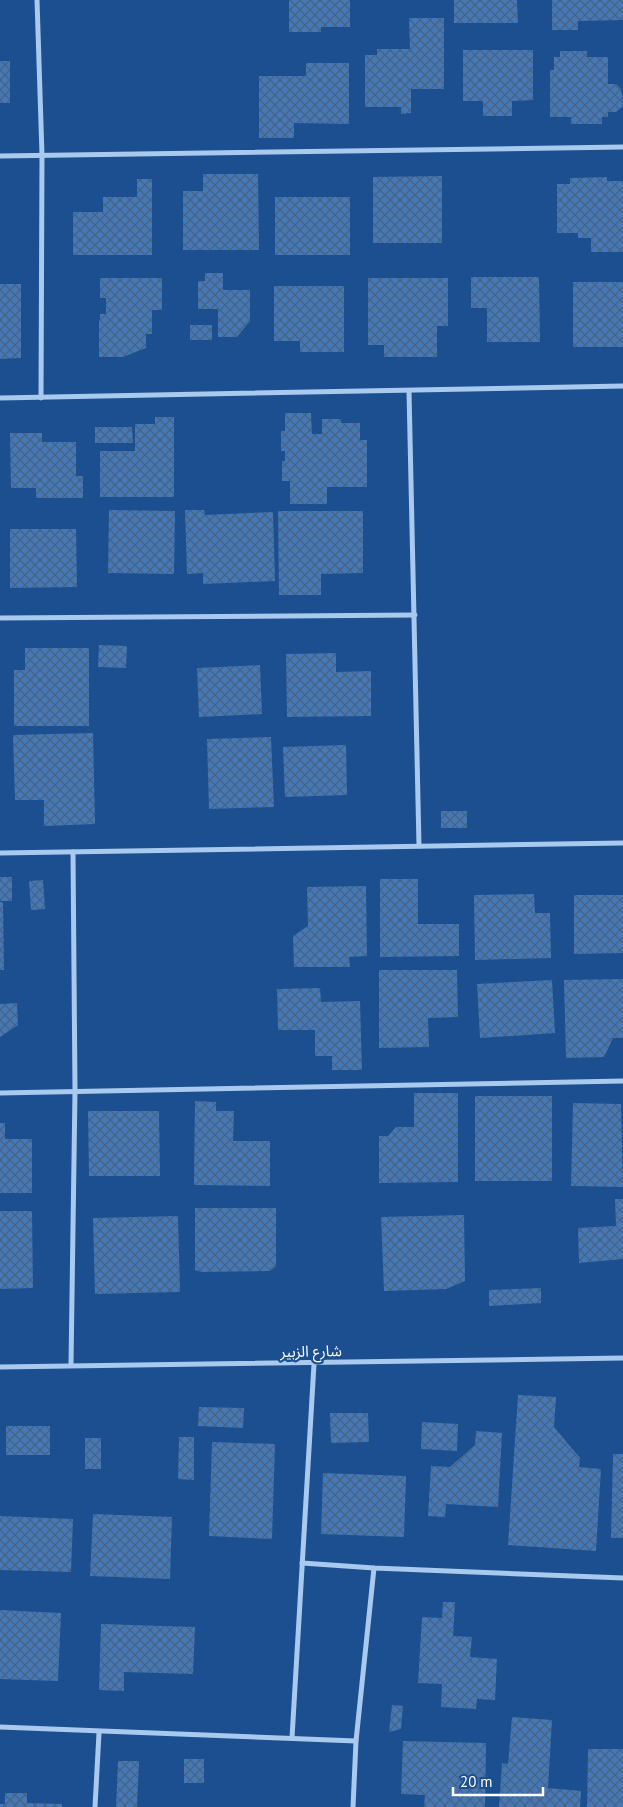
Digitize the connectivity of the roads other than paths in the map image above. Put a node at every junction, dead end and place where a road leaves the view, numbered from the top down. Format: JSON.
{"nodes":[{"id":1,"x":37,"y":0,"type":"edge"},
{"id":2,"x":623,"y":147,"type":"edge"},
{"id":3,"x":42,"y":155,"type":"junction"},
{"id":4,"x":0,"y":156,"type":"edge"},
{"id":5,"x":623,"y":386,"type":"edge"},
{"id":6,"x":409,"y":390,"type":"junction"},
{"id":7,"x":0,"y":398,"type":"edge"},
{"id":8,"x":41,"y":398,"type":"junction"},
{"id":9,"x":414,"y":615,"type":"junction"},
{"id":10,"x":0,"y":618,"type":"edge"},
{"id":11,"x":623,"y":843,"type":"edge"},
{"id":12,"x":419,"y":846,"type":"junction"},
{"id":13,"x":73,"y":852,"type":"junction"},
{"id":14,"x":0,"y":853,"type":"edge"},
{"id":15,"x":623,"y":1081,"type":"edge"},
{"id":16,"x":75,"y":1091,"type":"junction"},
{"id":17,"x":0,"y":1093,"type":"edge"},
{"id":18,"x":623,"y":1358,"type":"edge"},
{"id":19,"x":314,"y":1364,"type":"junction"},
{"id":20,"x":71,"y":1366,"type":"junction"},
{"id":21,"x":0,"y":1367,"type":"edge"},
{"id":22,"x":302,"y":1563,"type":"junction"},
{"id":23,"x":374,"y":1568,"type":"junction"},
{"id":24,"x":623,"y":1578,"type":"edge"},
{"id":25,"x":0,"y":1727,"type":"edge"},
{"id":26,"x":98,"y":1733,"type":"junction"},
{"id":27,"x":292,"y":1738,"type":"junction"},
{"id":28,"x":356,"y":1741,"type":"junction"},
{"id":29,"x":95,"y":1807,"type":"edge"},
{"id":30,"x":353,"y":1807,"type":"edge"}],
"edges":[{"from":1,"to":3,"type":"street"},
{"from":2,"to":3,"type":"street"},
{"from":3,"to":4,"type":"street"},
{"from":3,"to":8,"type":"street"},
{"from":5,"to":6,"type":"street"},
{"from":6,"to":8,"type":"street"},
{"from":6,"to":9,"type":"street"},
{"from":7,"to":8,"type":"street"},
{"from":9,"to":10,"type":"street"},
{"from":9,"to":12,"type":"street"},
{"from":11,"to":12,"type":"street"},
{"from":12,"to":13,"type":"street"},
{"from":13,"to":14,"type":"street"},
{"from":13,"to":16,"type":"street"},
{"from":15,"to":16,"type":"street"},
{"from":16,"to":17,"type":"street"},
{"from":16,"to":20,"type":"street"},
{"from":18,"to":19,"type":"street","name":"شارع الزبير"},
{"from":19,"to":20,"type":"street","name":"شارع الزبير"},
{"from":19,"to":22,"type":"street"},
{"from":20,"to":21,"type":"street","name":"شارع الزبير"},
{"from":22,"to":23,"type":"street"},
{"from":22,"to":27,"type":"street"},
{"from":23,"to":24,"type":"street"},
{"from":23,"to":28,"type":"street"},
{"from":25,"to":26,"type":"street"},
{"from":26,"to":27,"type":"street"},
{"from":26,"to":29,"type":"street"},
{"from":27,"to":28,"type":"street"},
{"from":28,"to":30,"type":"street"}]}
